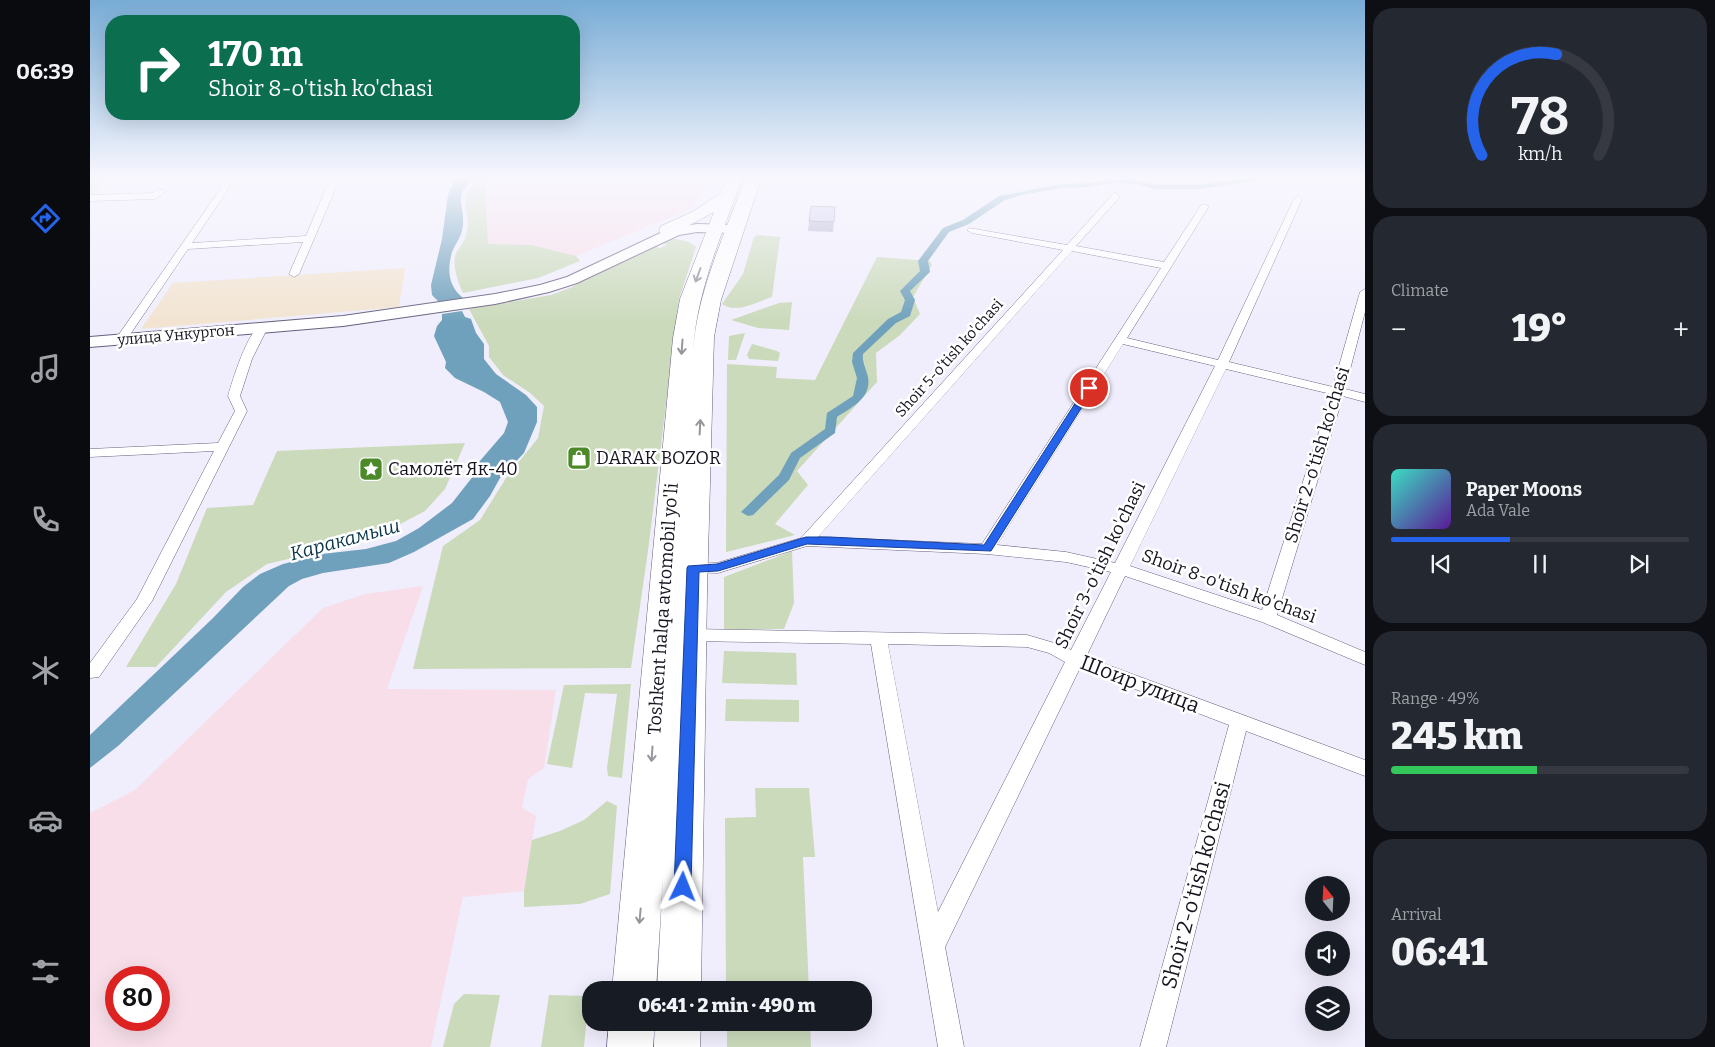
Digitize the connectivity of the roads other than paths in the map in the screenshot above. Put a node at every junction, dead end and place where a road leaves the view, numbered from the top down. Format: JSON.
{"nodes":[{"id":1,"x":199,"y":225,"type":"edge"},
{"id":2,"x":315,"y":225,"type":"edge"},
{"id":3,"x":679,"y":225,"type":"edge"},
{"id":4,"x":1090,"y":225,"type":"edge"},
{"id":5,"x":1193,"y":225,"type":"edge"},
{"id":6,"x":1286,"y":225,"type":"edge"},
{"id":7,"x":716,"y":226,"type":"junction"},
{"id":8,"x":736,"y":227,"type":"joint"},
{"id":9,"x":972,"y":230,"type":"dead end"},
{"id":10,"x":662,"y":234,"type":"junction"},
{"id":11,"x":310,"y":238,"type":"junction"},
{"id":12,"x":184,"y":246,"type":"junction"},
{"id":13,"x":1070,"y":248,"type":"junction"},
{"id":14,"x":707,"y":251,"type":"junction"},
{"id":15,"x":1167,"y":266,"type":"junction"},
{"id":16,"x":294,"y":274,"type":"dead end"},
{"id":17,"x":1365,"y":292,"type":"edge"},
{"id":18,"x":701,"y":299,"type":"junction"},
{"id":19,"x":261,"y":328,"type":"junction"},
{"id":20,"x":121,"y":340,"type":"junction"},
{"id":21,"x":1120,"y":340,"type":"junction"},
{"id":22,"x":92,"y":344,"type":"edge"},
{"id":23,"x":1222,"y":364,"type":"junction"},
{"id":24,"x":1338,"y":392,"type":"junction"},
{"id":25,"x":1365,"y":398,"type":"edge"},
{"id":26,"x":222,"y":447,"type":"junction"},
{"id":27,"x":90,"y":453,"type":"edge"},
{"id":28,"x":806,"y":541,"type":"junction"},
{"id":29,"x":987,"y":549,"type":"junction"},
{"id":30,"x":693,"y":568,"type":"junction"},
{"id":31,"x":1121,"y":569,"type":"junction"},
{"id":32,"x":1268,"y":618,"type":"junction"},
{"id":33,"x":690,"y":635,"type":"junction"},
{"id":34,"x":878,"y":637,"type":"junction"},
{"id":35,"x":1365,"y":659,"type":"edge"},
{"id":36,"x":1076,"y":660,"type":"junction"},
{"id":37,"x":93,"y":672,"type":"dead end"},
{"id":38,"x":1239,"y":723,"type":"junction"},
{"id":39,"x":1365,"y":768,"type":"edge"},
{"id":40,"x":637,"y":946,"type":"junction"},
{"id":41,"x":681,"y":946,"type":"junction"},
{"id":42,"x":933,"y":946,"type":"junction"},
{"id":43,"x":635,"y":981,"type":"edge"},
{"id":44,"x":679,"y":981,"type":"edge"},
{"id":45,"x":631,"y":1031,"type":"edge"},
{"id":46,"x":677,"y":1031,"type":"edge"},
{"id":47,"x":630,"y":1047,"type":"edge"},
{"id":48,"x":676,"y":1047,"type":"edge"},
{"id":49,"x":951,"y":1047,"type":"edge"},
{"id":50,"x":1153,"y":1047,"type":"edge"}],
"edges":[{"from":1,"to":12,"type":"street"},
{"from":2,"to":11,"type":"street"},
{"from":3,"to":10,"type":"highway"},
{"from":4,"to":13,"type":"street","name":"Shoir 5-o'tish ko'chasi"},
{"from":5,"to":15,"type":"street"},
{"from":6,"to":23,"type":"street","name":"Shoir 3-o'tish ko'chasi"},
{"from":7,"to":8,"type":"main road","name":"улица Ункургон"},
{"from":7,"to":10,"type":"main road","name":"улица Ункургон"},
{"from":7,"to":14,"type":"highway","name":"Toshkent halqa avtomobil yo'li"},
{"from":8,"to":18,"type":"highway","name":"Toshkent halqa avtomobil yo'li"},
{"from":9,"to":13,"type":"street"},
{"from":10,"to":14,"type":"highway"},
{"from":10,"to":19,"type":"main road","name":"улица Ункургон"},
{"from":11,"to":12,"type":"street"},
{"from":11,"to":16,"type":"street"},
{"from":12,"to":20,"type":"street"},
{"from":13,"to":15,"type":"street"},
{"from":13,"to":28,"type":"street","name":"Shoir 5-o'tish ko'chasi"},
{"from":14,"to":18,"type":"highway","name":"Toshkent halqa avtomobil yo'li","one_way":true},
{"from":15,"to":21,"type":"street"},
{"from":17,"to":24,"type":"street","name":"Shoir 2-o'tish ko'chasi"},
{"from":30,"to":18,"type":"highway","name":"Toshkent halqa avtomobil yo'li","one_way":true},
{"from":18,"to":40,"type":"highway","name":"Toshkent halqa avtomobil yo'li","one_way":true},
{"from":19,"to":20,"type":"main road","name":"улица Ункургон"},
{"from":19,"to":26,"type":"street"},
{"from":20,"to":22,"type":"main road","name":"улица Ункургон"},
{"from":21,"to":23,"type":"street"},
{"from":21,"to":29,"type":"street"},
{"from":23,"to":24,"type":"street"},
{"from":23,"to":31,"type":"street","name":"Shoir 3-o'tish ko'chasi"},
{"from":24,"to":25,"type":"street"},
{"from":24,"to":32,"type":"street","name":"Shoir 2-o'tish ko'chasi"},
{"from":26,"to":27,"type":"street"},
{"from":26,"to":37,"type":"street"},
{"from":28,"to":29,"type":"street","name":"Shoir 8-o'tish ko'chasi"},
{"from":28,"to":30,"type":"street","name":"Shoir 8-o'tish ko'chasi"},
{"from":29,"to":31,"type":"street","name":"Shoir 8-o'tish ko'chasi"},
{"from":30,"to":33,"type":"highway","name":"Toshkent halqa avtomobil yo'li"},
{"from":31,"to":32,"type":"street","name":"Shoir 8-o'tish ko'chasi"},
{"from":31,"to":36,"type":"street","name":"Shoir 3-o'tish ko'chasi"},
{"from":32,"to":35,"type":"street","name":"Shoir 8-o'tish ko'chasi"},
{"from":33,"to":34,"type":"street","name":"Шоир улица"},
{"from":33,"to":41,"type":"highway","name":"Toshkent halqa avtomobil yo'li"},
{"from":34,"to":36,"type":"street","name":"Шоир улица"},
{"from":34,"to":42,"type":"street"},
{"from":36,"to":38,"type":"street","name":"Шоир улица"},
{"from":36,"to":42,"type":"street","name":"Shoir 3-o'tish ko'chasi"},
{"from":38,"to":39,"type":"street","name":"Шоир улица"},
{"from":38,"to":50,"type":"street","name":"Shoir 2-o'tish ko'chasi"},
{"from":40,"to":41,"type":"highway"},
{"from":40,"to":43,"type":"highway","name":"Toshkent halqa avtomobil yo'li"},
{"from":41,"to":44,"type":"highway","name":"Toshkent halqa avtomobil yo'li"},
{"from":42,"to":49,"type":"street"},
{"from":45,"to":47,"type":"highway"},
{"from":46,"to":48,"type":"highway"}]}
